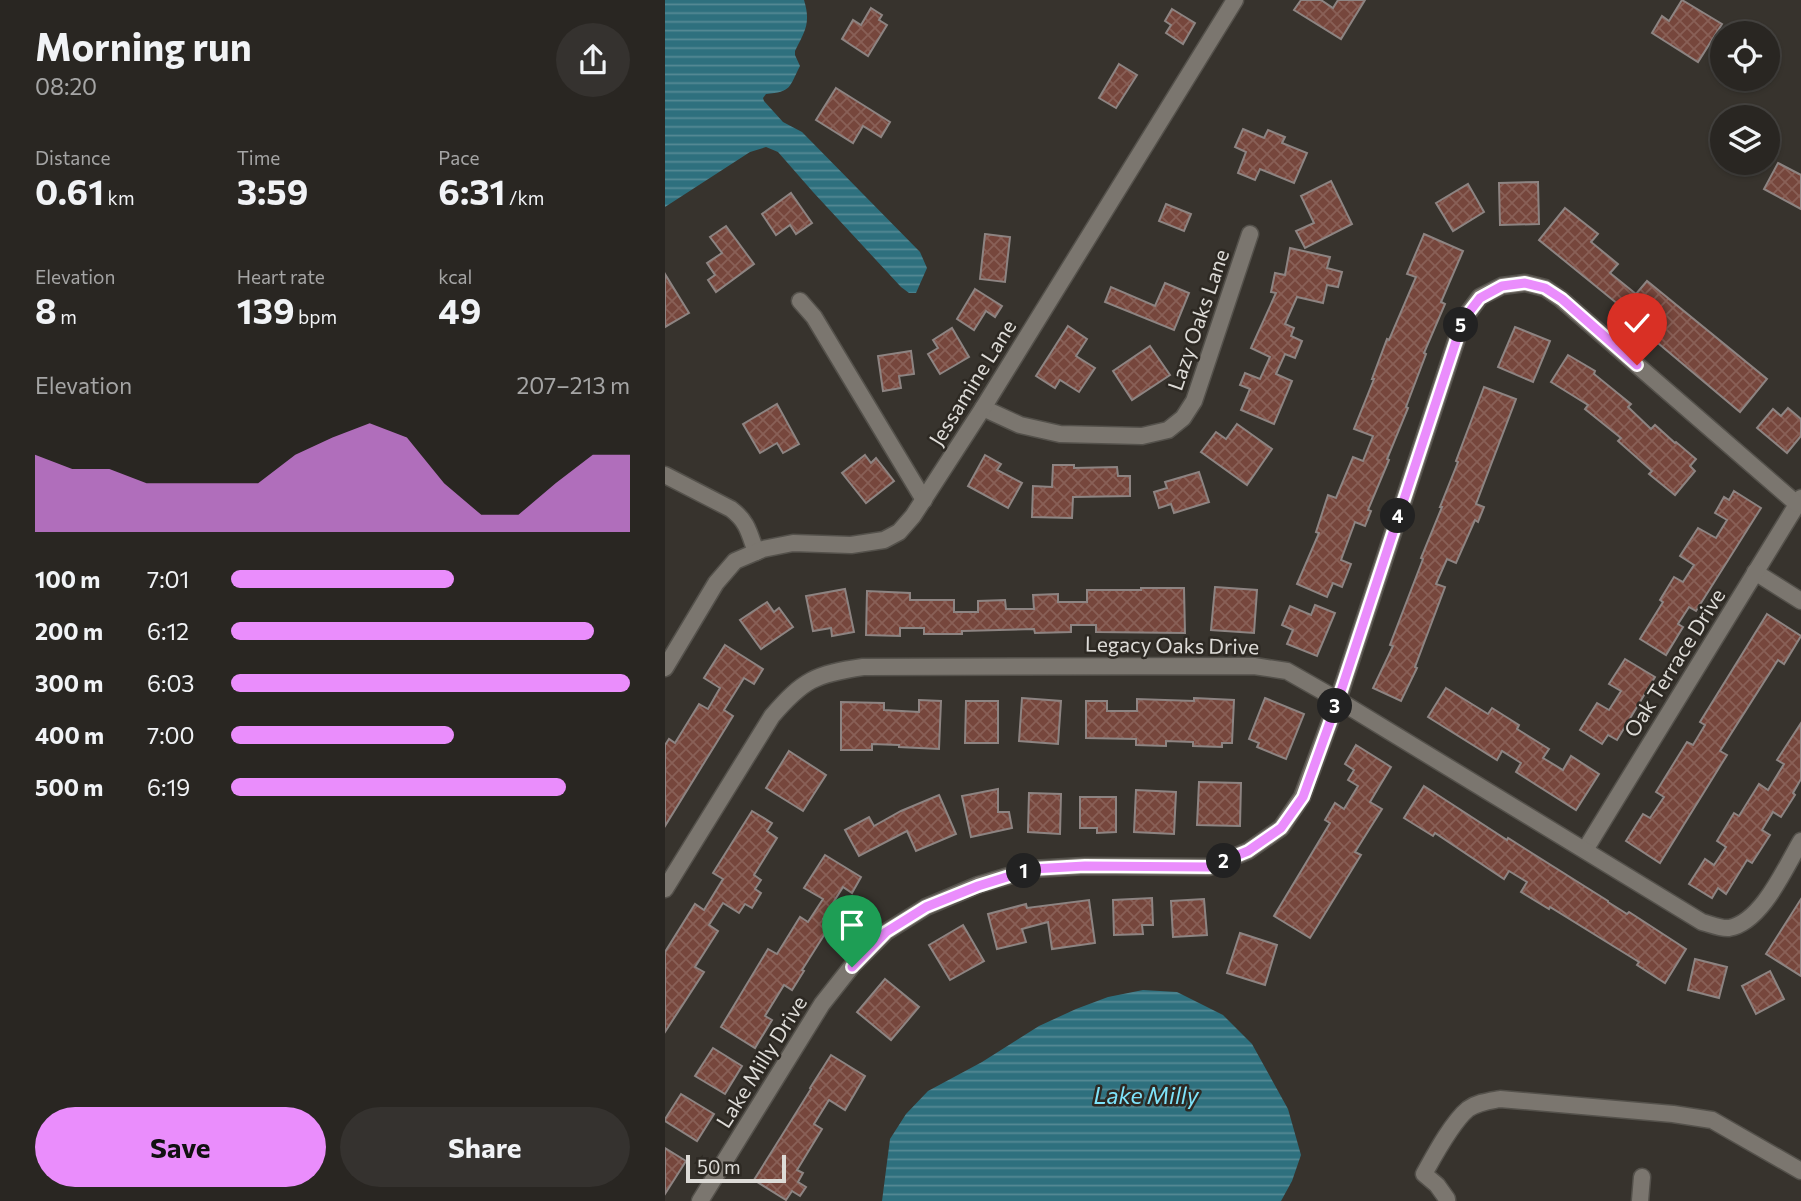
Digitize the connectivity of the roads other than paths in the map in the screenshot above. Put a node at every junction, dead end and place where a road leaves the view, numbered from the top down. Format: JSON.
{"nodes":[{"id":1,"x":1235,"y":0,"type":"edge"},
{"id":2,"x":1250,"y":234,"type":"dead end"},
{"id":3,"x":800,"y":301,"type":"dead end"},
{"id":4,"x":983,"y":408,"type":"junction"},
{"id":5,"x":665,"y":475,"type":"edge"},
{"id":6,"x":924,"y":500,"type":"junction"},
{"id":7,"x":1799,"y":501,"type":"edge"},
{"id":8,"x":756,"y":552,"type":"junction"},
{"id":9,"x":1755,"y":572,"type":"junction"},
{"id":10,"x":1801,"y":601,"type":"edge"},
{"id":11,"x":665,"y":668,"type":"edge"},
{"id":12,"x":1338,"y":700,"type":"junction"},
{"id":13,"x":1801,"y":841,"type":"edge"},
{"id":14,"x":1585,"y":850,"type":"junction"},
{"id":15,"x":665,"y":889,"type":"edge"},
{"id":16,"x":1801,"y":1171,"type":"edge"},
{"id":17,"x":1642,"y":1177,"type":"dead end"},
{"id":18,"x":700,"y":1201,"type":"edge"},
{"id":19,"x":1447,"y":1201,"type":"edge"},
{"id":20,"x":1640,"y":1201,"type":"edge"}],
"edges":[{"from":1,"to":4,"type":"street","name":"Jessamine Lane"},
{"from":2,"to":4,"type":"street","name":"Lazy Oaks Lane"},
{"from":3,"to":6,"type":"street"},
{"from":4,"to":6,"type":"street","name":"Jessamine Lane"},
{"from":5,"to":8,"type":"street"},
{"from":6,"to":8,"type":"street","name":"Jessamine Lane"},
{"from":7,"to":9,"type":"street","name":"Oak Terrace Drive"},
{"from":7,"to":12,"type":"street","name":"Lake Milly Drive"},
{"from":8,"to":11,"type":"street","name":"Jessamine Lane"},
{"from":9,"to":10,"type":"street"},
{"from":9,"to":14,"type":"street","name":"Oak Terrace Drive"},
{"from":12,"to":14,"type":"street","name":"Legacy Oaks Drive"},
{"from":12,"to":15,"type":"street","name":"Legacy Oaks Drive"},
{"from":12,"to":18,"type":"street","name":"Lake Milly Drive"},
{"from":13,"to":14,"type":"street","name":"Legacy Oaks Drive"},
{"from":16,"to":19,"type":"street"},
{"from":17,"to":20,"type":"street"}]}
